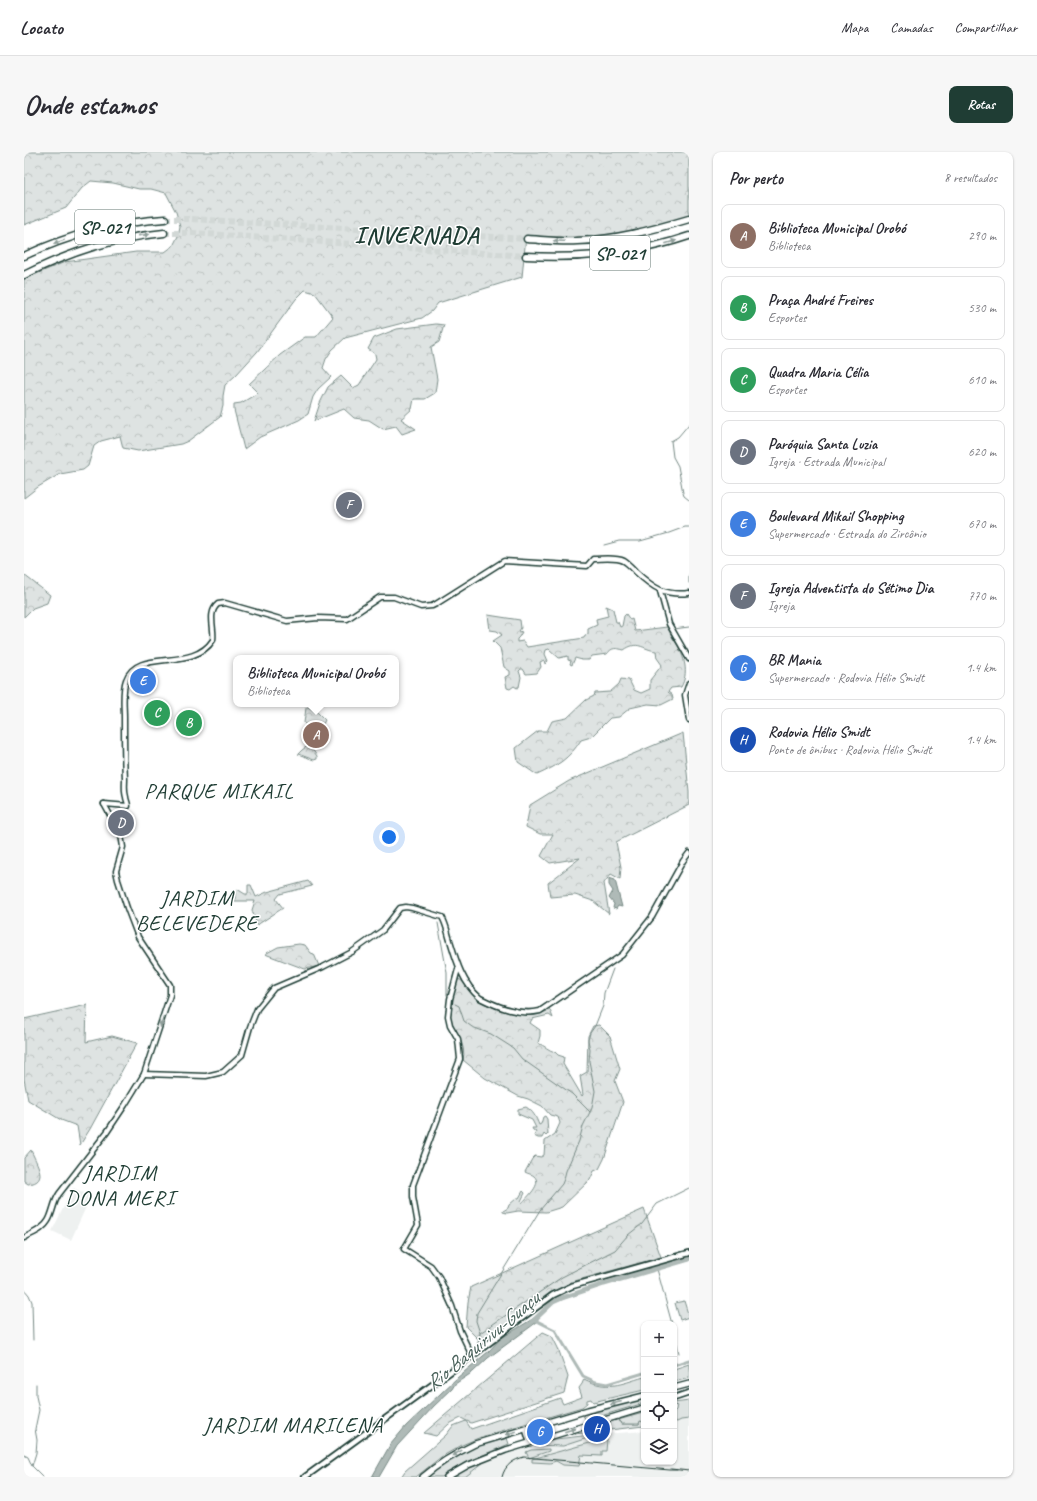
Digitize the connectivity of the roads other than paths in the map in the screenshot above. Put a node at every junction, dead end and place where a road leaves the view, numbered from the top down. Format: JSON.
{"nodes":[{"id":1,"x":165,"y":219,"type":"tunnel mouth"},
{"id":2,"x":689,"y":219,"type":"edge"},
{"id":3,"x":164,"y":233,"type":"tunnel mouth"},
{"id":4,"x":689,"y":236,"type":"edge"},
{"id":5,"x":527,"y":239,"type":"tunnel mouth"},
{"id":6,"x":24,"y":256,"type":"edge"},
{"id":7,"x":526,"y":256,"type":"tunnel mouth"},
{"id":8,"x":24,"y":275,"type":"edge"},
{"id":9,"x":660,"y":591,"type":"junction"},
{"id":10,"x":689,"y":594,"type":"edge"},
{"id":11,"x":689,"y":659,"type":"edge"},
{"id":12,"x":689,"y":682,"type":"edge"},
{"id":13,"x":689,"y":720,"type":"edge"},
{"id":14,"x":118,"y":805,"type":"junction"},
{"id":15,"x":107,"y":809,"type":"junction"},
{"id":16,"x":689,"y":853,"type":"edge"},
{"id":17,"x":458,"y":969,"type":"junction"},
{"id":18,"x":144,"y":1074,"type":"junction"},
{"id":19,"x":24,"y":1238,"type":"edge"},
{"id":20,"x":689,"y":1253,"type":"edge"},
{"id":21,"x":472,"y":1356,"type":"junction"},
{"id":22,"x":688,"y":1384,"type":"edge"},
{"id":23,"x":677,"y":1387,"type":"edge"},
{"id":24,"x":689,"y":1393,"type":"edge"},
{"id":25,"x":641,"y":1397,"type":"edge"},
{"id":26,"x":677,"y":1397,"type":"edge"},
{"id":27,"x":641,"y":1409,"type":"edge"},
{"id":28,"x":526,"y":1428,"type":"junction"},
{"id":29,"x":530,"y":1442,"type":"junction"},
{"id":30,"x":305,"y":1477,"type":"edge"},
{"id":31,"x":423,"y":1477,"type":"edge"},
{"id":32,"x":447,"y":1477,"type":"edge"}],
"edges":[{"from":1,"to":6,"type":"highway","number":"SP-021","one_way":true},
{"from":2,"to":5,"type":"highway","number":"SP-021","one_way":true},
{"from":8,"to":3,"type":"highway","number":"SP-021","one_way":true},
{"from":7,"to":4,"type":"highway","number":"SP-021","one_way":true},
{"from":9,"to":10,"type":"street"},
{"from":9,"to":11,"type":"street"},
{"from":9,"to":14,"type":"street"},
{"from":12,"to":13,"type":"street"},
{"from":14,"to":15,"type":"street"},
{"from":14,"to":15,"type":"street"},
{"from":15,"to":18,"type":"street","one_way":true},
{"from":16,"to":17,"type":"street"},
{"from":17,"to":18,"type":"street"},
{"from":17,"to":21,"type":"street"},
{"from":18,"to":19,"type":"street"},
{"from":20,"to":21,"type":"main road"},
{"from":21,"to":30,"type":"main road"},
{"from":22,"to":23,"type":"main road"},
{"from":24,"to":26,"type":"main road"},
{"from":25,"to":28,"type":"main road","one_way":true},
{"from":29,"to":27,"type":"main road","one_way":true},
{"from":28,"to":29,"type":"main road"},
{"from":28,"to":31,"type":"main road","one_way":true},
{"from":29,"to":32,"type":"main road"}]}
